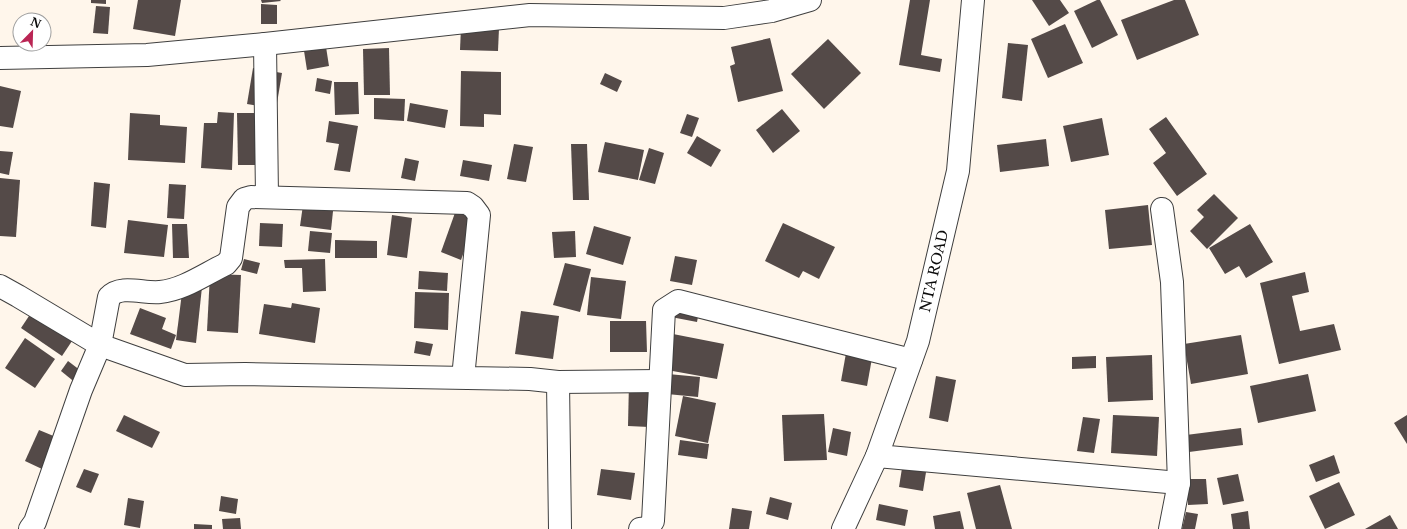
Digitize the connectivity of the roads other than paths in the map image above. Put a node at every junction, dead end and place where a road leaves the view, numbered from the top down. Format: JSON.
{"nodes":[{"id":1,"x":810,"y":0,"type":"edge"},
{"id":2,"x":973,"y":0,"type":"edge"},
{"id":3,"x":771,"y":6,"type":"edge"},
{"id":4,"x":529,"y":8,"type":"edge"},
{"id":5,"x":265,"y":44,"type":"junction"},
{"id":6,"x":0,"y":58,"type":"edge"},
{"id":7,"x":267,"y":197,"type":"junction"},
{"id":8,"x":1162,"y":209,"type":"dead end"},
{"id":9,"x":0,"y":286,"type":"edge"},
{"id":10,"x":100,"y":345,"type":"junction"},
{"id":11,"x":911,"y":360,"type":"junction"},
{"id":12,"x":463,"y":378,"type":"junction"},
{"id":13,"x":660,"y":381,"type":"junction"},
{"id":14,"x":558,"y":382,"type":"junction"},
{"id":15,"x":877,"y":456,"type":"junction"},
{"id":16,"x":1179,"y":482,"type":"junction"},
{"id":17,"x":30,"y":529,"type":"edge"},
{"id":18,"x":560,"y":529,"type":"edge"},
{"id":19,"x":640,"y":529,"type":"edge"},
{"id":20,"x":843,"y":529,"type":"edge"},
{"id":21,"x":1170,"y":529,"type":"edge"}],
"edges":[{"from":1,"to":3,"type":"street"},
{"from":2,"to":11,"type":"street","name":"NTA ROAD"},
{"from":3,"to":4,"type":"street"},
{"from":4,"to":5,"type":"street"},
{"from":5,"to":6,"type":"street"},
{"from":5,"to":7,"type":"street"},
{"from":7,"to":10,"type":"street"},
{"from":7,"to":12,"type":"street"},
{"from":8,"to":16,"type":"street"},
{"from":9,"to":10,"type":"street"},
{"from":10,"to":12,"type":"street"},
{"from":10,"to":17,"type":"street"},
{"from":11,"to":13,"type":"street"},
{"from":11,"to":15,"type":"street","name":"NTA ROAD"},
{"from":12,"to":14,"type":"street"},
{"from":13,"to":14,"type":"street"},
{"from":13,"to":19,"type":"street"},
{"from":14,"to":18,"type":"street"},
{"from":15,"to":16,"type":"street"},
{"from":15,"to":20,"type":"street","name":"NTA ROAD"},
{"from":16,"to":21,"type":"street"}]}
